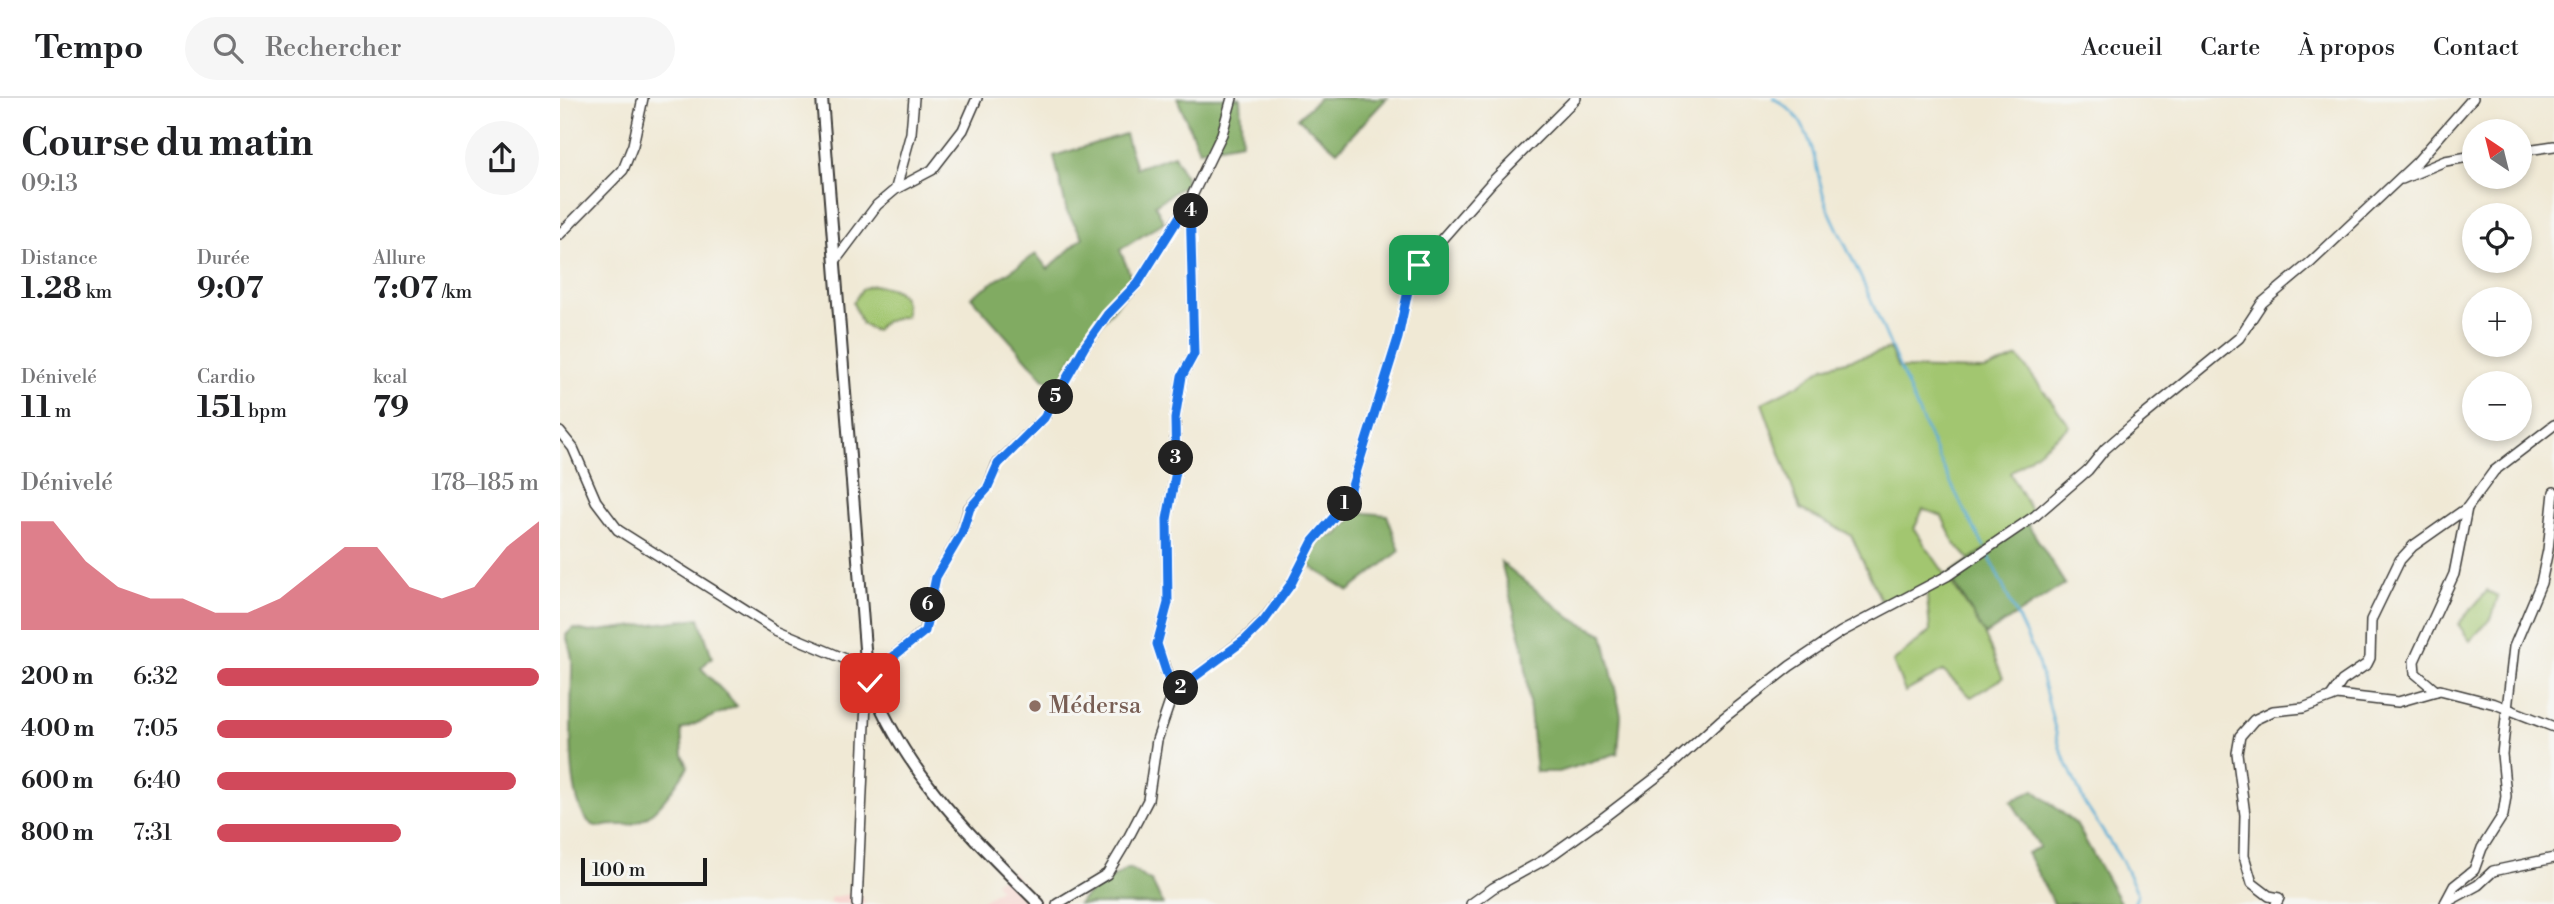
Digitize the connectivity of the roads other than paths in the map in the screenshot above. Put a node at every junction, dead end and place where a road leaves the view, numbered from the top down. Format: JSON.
{"nodes":[{"id":1,"x":643,"y":98,"type":"edge"},
{"id":2,"x":822,"y":98,"type":"edge"},
{"id":3,"x":914,"y":98,"type":"edge"},
{"id":4,"x":977,"y":98,"type":"edge"},
{"id":5,"x":1232,"y":98,"type":"edge"},
{"id":6,"x":1576,"y":98,"type":"edge"},
{"id":7,"x":2473,"y":98,"type":"edge"},
{"id":8,"x":2554,"y":146,"type":"edge"},
{"id":9,"x":2532,"y":149,"type":"edge"},
{"id":10,"x":2462,"y":158,"type":"edge"},
{"id":11,"x":2397,"y":181,"type":"junction"},
{"id":12,"x":896,"y":188,"type":"junction"},
{"id":13,"x":1190,"y":200,"type":"junction"},
{"id":14,"x":560,"y":234,"type":"edge"},
{"id":15,"x":835,"y":261,"type":"junction"},
{"id":16,"x":2554,"y":425,"type":"edge"},
{"id":17,"x":560,"y":432,"type":"edge"},
{"id":18,"x":2554,"y":492,"type":"edge"},
{"id":19,"x":2467,"y":508,"type":"junction"},
{"id":20,"x":868,"y":675,"type":"junction"},
{"id":21,"x":2436,"y":691,"type":"junction"},
{"id":22,"x":1173,"y":693,"type":"junction"},
{"id":23,"x":2331,"y":697,"type":"junction"},
{"id":24,"x":2507,"y":709,"type":"junction"},
{"id":25,"x":2554,"y":727,"type":"edge"},
{"id":26,"x":2554,"y":858,"type":"edge"},
{"id":27,"x":2445,"y":903,"type":"edge"},
{"id":28,"x":857,"y":904,"type":"edge"},
{"id":29,"x":1040,"y":904,"type":"edge"},
{"id":30,"x":1057,"y":904,"type":"edge"},
{"id":31,"x":1471,"y":904,"type":"edge"},
{"id":32,"x":2276,"y":904,"type":"edge"}],
"edges":[{"from":1,"to":14,"type":"street"},
{"from":2,"to":15,"type":"street"},
{"from":3,"to":12,"type":"street"},
{"from":4,"to":12,"type":"street"},
{"from":5,"to":13,"type":"street"},
{"from":6,"to":22,"type":"street"},
{"from":7,"to":11,"type":"street"},
{"from":8,"to":9,"type":"street"},
{"from":10,"to":11,"type":"street"},
{"from":11,"to":31,"type":"street"},
{"from":12,"to":15,"type":"street"},
{"from":13,"to":20,"type":"street"},
{"from":13,"to":22,"type":"street"},
{"from":15,"to":20,"type":"street"},
{"from":16,"to":19,"type":"street"},
{"from":17,"to":20,"type":"street"},
{"from":18,"to":24,"type":"street"},
{"from":19,"to":21,"type":"street"},
{"from":19,"to":23,"type":"street"},
{"from":20,"to":28,"type":"street"},
{"from":20,"to":29,"type":"street"},
{"from":21,"to":23,"type":"street"},
{"from":21,"to":24,"type":"street"},
{"from":22,"to":30,"type":"street"},
{"from":23,"to":32,"type":"street"},
{"from":24,"to":25,"type":"street"},
{"from":24,"to":27,"type":"street"},
{"from":26,"to":27,"type":"street"}]}
